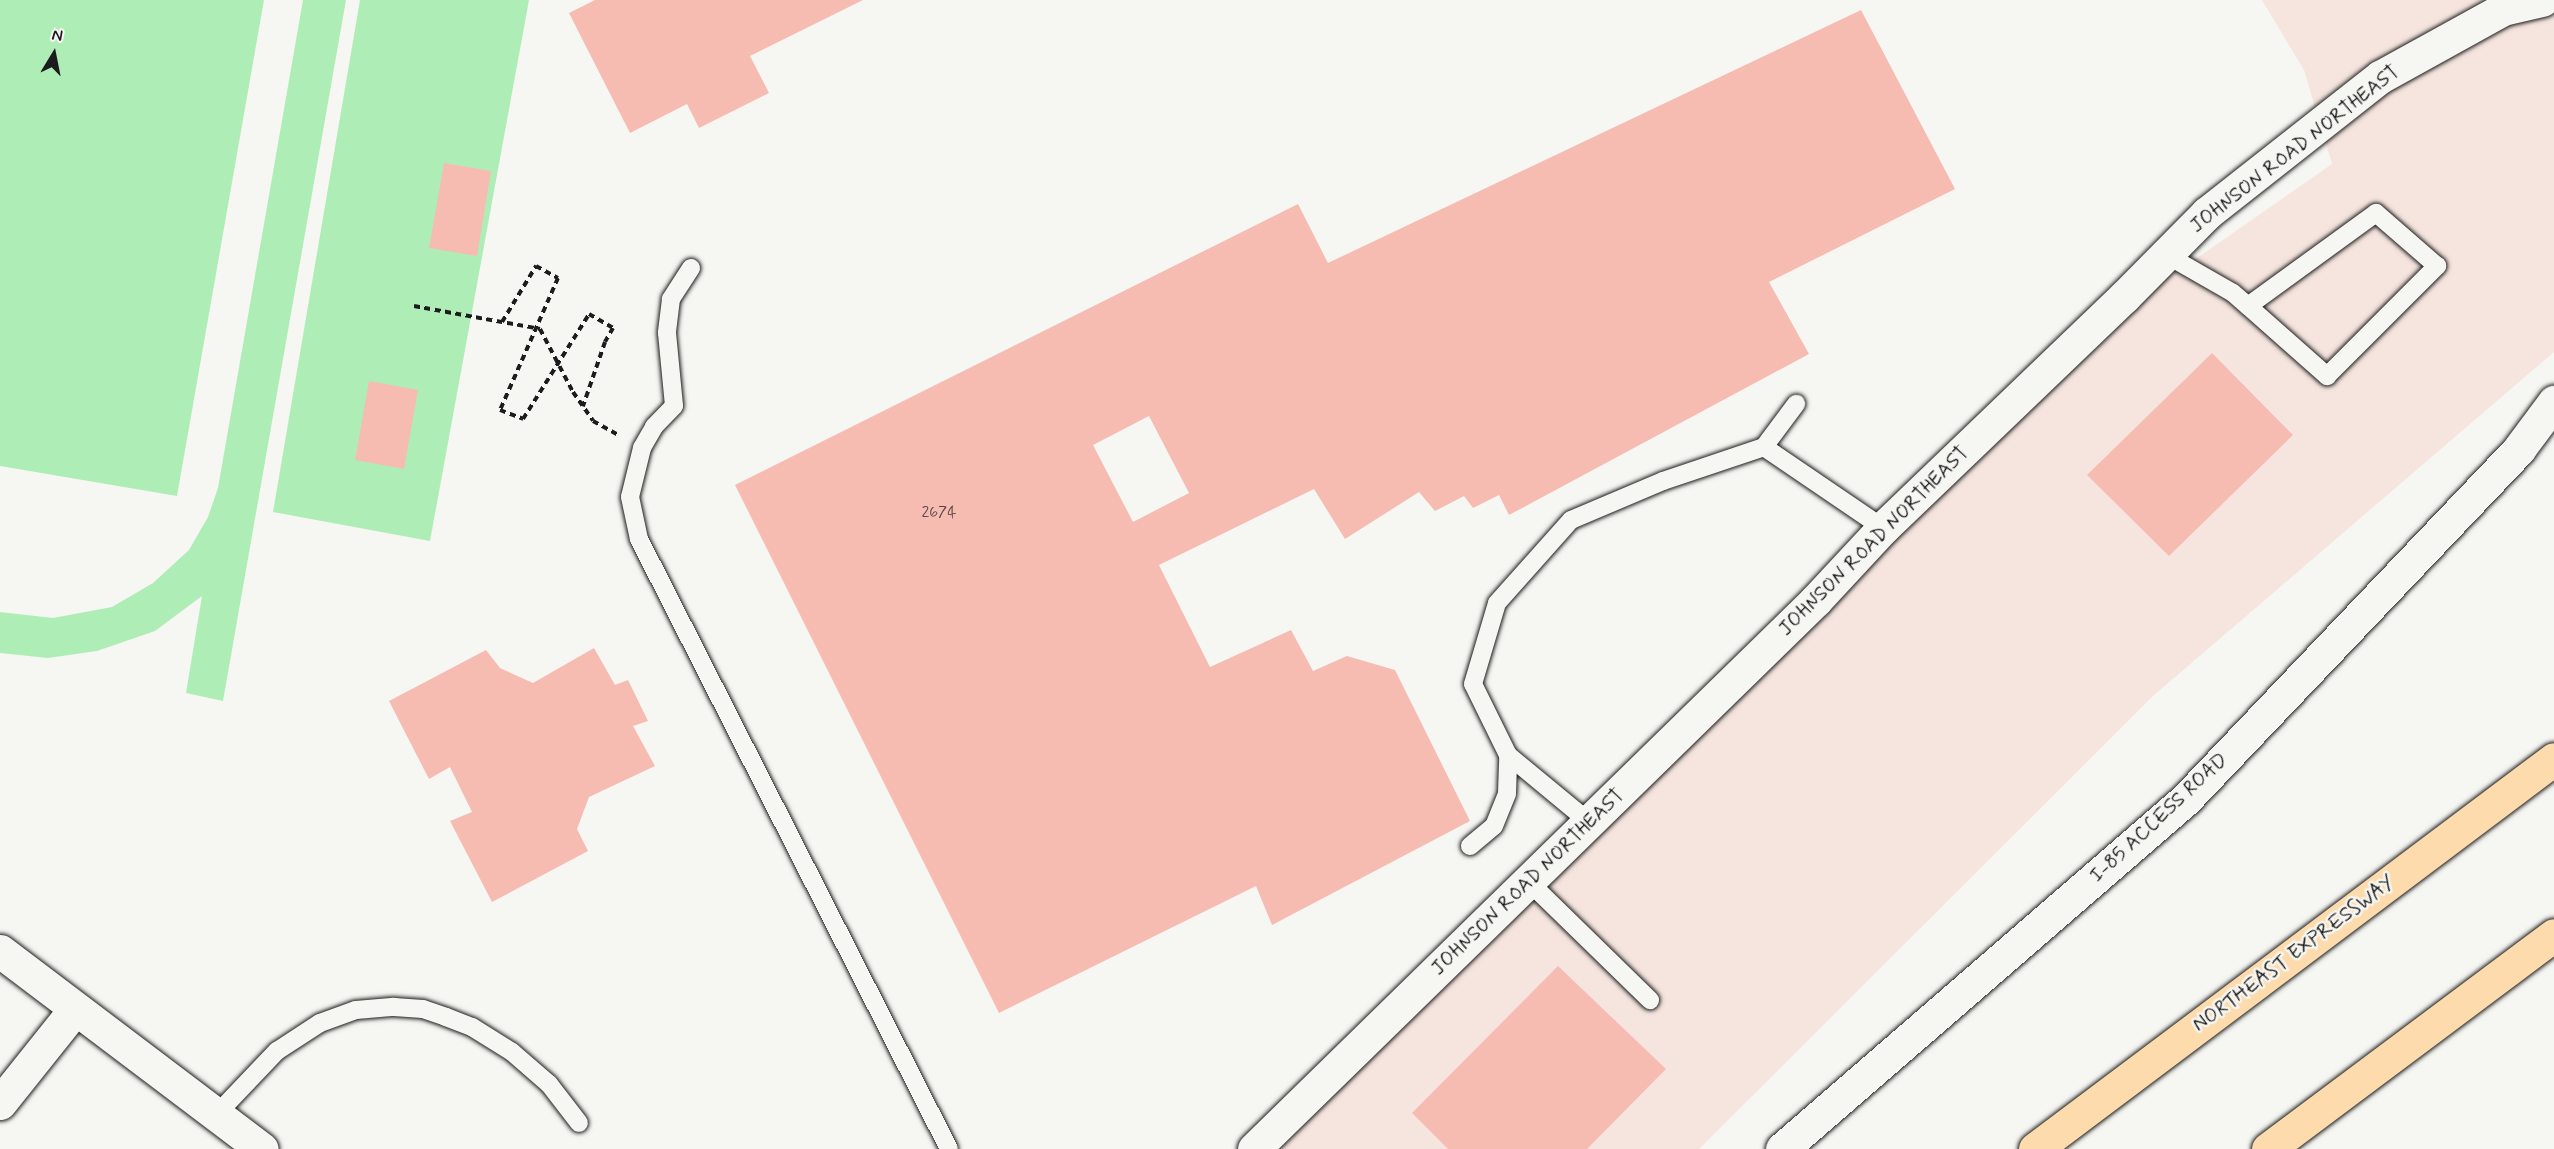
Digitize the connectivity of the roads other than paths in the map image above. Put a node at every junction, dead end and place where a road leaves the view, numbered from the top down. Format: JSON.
{"nodes":[{"id":1,"x":2542,"y":0,"type":"edge"},
{"id":2,"x":2165,"y":254,"type":"junction"},
{"id":3,"x":691,"y":268,"type":"dead end"},
{"id":4,"x":2248,"y":306,"type":"junction"},
{"id":5,"x":2554,"y":402,"type":"edge"},
{"id":6,"x":1796,"y":404,"type":"dead end"},
{"id":7,"x":2554,"y":440,"type":"edge"},
{"id":8,"x":1764,"y":447,"type":"junction"},
{"id":9,"x":2519,"y":449,"type":"junction"},
{"id":10,"x":1883,"y":528,"type":"junction"},
{"id":11,"x":1508,"y":755,"type":"junction"},
{"id":12,"x":2554,"y":759,"type":"edge"},
{"id":13,"x":1589,"y":822,"type":"junction"},
{"id":14,"x":1470,"y":846,"type":"dead end"},
{"id":15,"x":1527,"y":880,"type":"junction"},
{"id":16,"x":2554,"y":935,"type":"edge"},
{"id":17,"x":0,"y":951,"type":"edge"},
{"id":18,"x":1650,"y":1000,"type":"dead end"},
{"id":19,"x":75,"y":1009,"type":"junction"},
{"id":20,"x":0,"y":1103,"type":"edge"},
{"id":21,"x":215,"y":1116,"type":"junction"},
{"id":22,"x":579,"y":1123,"type":"dead end"},
{"id":23,"x":1266,"y":1146,"type":"edge"},
{"id":24,"x":262,"y":1149,"type":"edge"},
{"id":25,"x":949,"y":1149,"type":"edge"},
{"id":26,"x":1782,"y":1149,"type":"edge"},
{"id":27,"x":2035,"y":1149,"type":"edge"},
{"id":28,"x":2268,"y":1149,"type":"edge"}],
"edges":[{"from":1,"to":2,"type":"street","name":"JOHNSON ROAD NORTHEAST"},
{"from":2,"to":4,"type":"lane"},
{"from":2,"to":10,"type":"street","name":"JOHNSON ROAD NORTHEAST"},
{"from":3,"to":25,"type":"lane"},
{"from":4,"to":4,"type":"lane"},
{"from":5,"to":9,"type":"street","name":"I-85 ACCESS ROAD"},
{"from":6,"to":8,"type":"lane"},
{"from":7,"to":9,"type":"street"},
{"from":8,"to":10,"type":"lane"},
{"from":8,"to":11,"type":"lane"},
{"from":9,"to":26,"type":"street","name":"I-85 ACCESS ROAD"},
{"from":10,"to":13,"type":"street","name":"JOHNSON ROAD NORTHEAST"},
{"from":11,"to":13,"type":"lane"},
{"from":11,"to":14,"type":"lane"},
{"from":12,"to":27,"type":"highway","name":"NORTHEAST EXPRESSWAY"},
{"from":13,"to":15,"type":"street","name":"JOHNSON ROAD NORTHEAST"},
{"from":15,"to":18,"type":"lane"},
{"from":15,"to":23,"type":"street","name":"JOHNSON ROAD NORTHEAST"},
{"from":16,"to":28,"type":"highway"},
{"from":17,"to":19,"type":"street"},
{"from":19,"to":20,"type":"street"},
{"from":19,"to":21,"type":"street"},
{"from":21,"to":22,"type":"lane"},
{"from":21,"to":24,"type":"street"}]}
